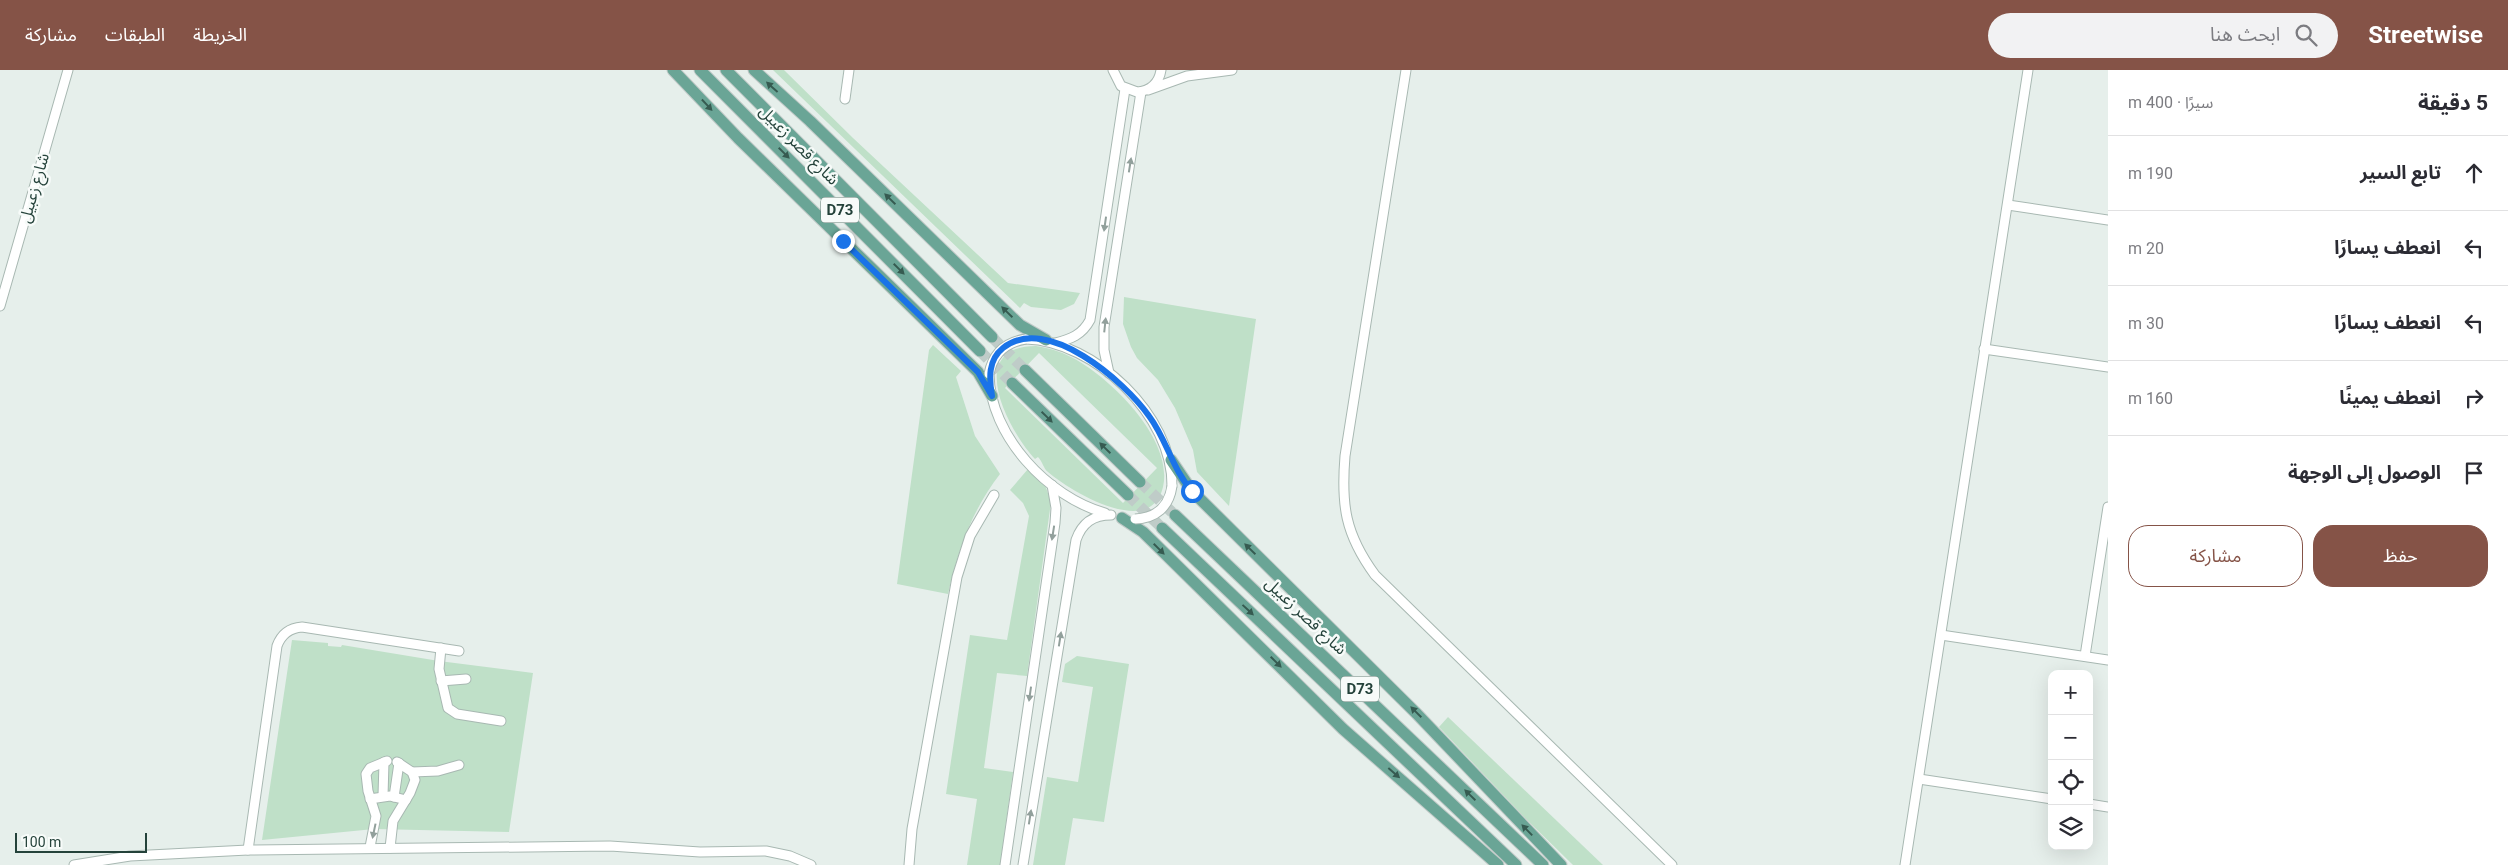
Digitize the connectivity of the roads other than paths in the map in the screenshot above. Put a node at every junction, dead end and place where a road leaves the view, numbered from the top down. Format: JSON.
{"nodes":[{"id":1,"x":68,"y":70,"type":"edge"},
{"id":2,"x":673,"y":70,"type":"edge"},
{"id":3,"x":700,"y":70,"type":"edge"},
{"id":4,"x":726,"y":70,"type":"edge"},
{"id":5,"x":754,"y":70,"type":"edge"},
{"id":6,"x":850,"y":70,"type":"edge"},
{"id":7,"x":1104,"y":70,"type":"edge"},
{"id":8,"x":1161,"y":70,"type":"edge"},
{"id":9,"x":1186,"y":70,"type":"edge"},
{"id":10,"x":1232,"y":70,"type":"edge"},
{"id":11,"x":1406,"y":70,"type":"edge"},
{"id":12,"x":2028,"y":70,"type":"edge"},
{"id":13,"x":1114,"y":74,"type":"edge"},
{"id":14,"x":1201,"y":74,"type":"junction"},
{"id":15,"x":1125,"y":89,"type":"junction"},
{"id":16,"x":1144,"y":91,"type":"junction"},
{"id":17,"x":845,"y":99,"type":"dead end"},
{"id":18,"x":2008,"y":205,"type":"junction"},
{"id":19,"x":2108,"y":220,"type":"edge"},
{"id":20,"x":0,"y":306,"type":"edge"},
{"id":21,"x":992,"y":337,"type":"tunnel mouth"},
{"id":22,"x":1050,"y":342,"type":"junction"},
{"id":23,"x":1984,"y":350,"type":"junction"},
{"id":24,"x":980,"y":351,"type":"tunnel mouth"},
{"id":25,"x":2108,"y":367,"type":"edge"},
{"id":26,"x":1025,"y":370,"type":"tunnel mouth"},
{"id":27,"x":1109,"y":373,"type":"junction"},
{"id":28,"x":1012,"y":383,"type":"tunnel mouth"},
{"id":29,"x":992,"y":396,"type":"junction"},
{"id":30,"x":1171,"y":460,"type":"junction"},
{"id":31,"x":1140,"y":482,"type":"tunnel mouth"},
{"id":32,"x":1052,"y":485,"type":"junction"},
{"id":33,"x":994,"y":495,"type":"dead end"},
{"id":34,"x":1128,"y":495,"type":"tunnel mouth"},
{"id":35,"x":2108,"y":512,"type":"edge"},
{"id":36,"x":1175,"y":515,"type":"tunnel mouth"},
{"id":37,"x":1117,"y":516,"type":"junction"},
{"id":38,"x":1162,"y":528,"type":"tunnel mouth"},
{"id":39,"x":1940,"y":636,"type":"junction"},
{"id":40,"x":440,"y":648,"type":"junction"},
{"id":41,"x":459,"y":651,"type":"dead end"},
{"id":42,"x":2085,"y":656,"type":"junction"},
{"id":43,"x":2108,"y":660,"type":"edge"},
{"id":44,"x":466,"y":679,"type":"dead end"},
{"id":45,"x":442,"y":681,"type":"junction"},
{"id":46,"x":501,"y":721,"type":"dead end"},
{"id":47,"x":459,"y":765,"type":"dead end"},
{"id":48,"x":412,"y":772,"type":"junction"},
{"id":49,"x":1919,"y":779,"type":"junction"},
{"id":50,"x":383,"y":796,"type":"junction"},
{"id":51,"x":394,"y":796,"type":"junction"},
{"id":52,"x":2048,"y":798,"type":"edge"},
{"id":53,"x":370,"y":799,"type":"junction"},
{"id":54,"x":406,"y":800,"type":"junction"},
{"id":55,"x":2093,"y":805,"type":"edge"},
{"id":56,"x":2108,"y":807,"type":"edge"},
{"id":57,"x":370,"y":848,"type":"junction"},
{"id":58,"x":390,"y":848,"type":"junction"},
{"id":59,"x":248,"y":850,"type":"junction"},
{"id":60,"x":95,"y":863,"type":"edge"},
{"id":61,"x":74,"y":865,"type":"edge"},
{"id":62,"x":811,"y":865,"type":"edge"},
{"id":63,"x":909,"y":865,"type":"edge"},
{"id":64,"x":1005,"y":865,"type":"edge"},
{"id":65,"x":1023,"y":865,"type":"edge"},
{"id":66,"x":1498,"y":865,"type":"edge"},
{"id":67,"x":1516,"y":865,"type":"edge"},
{"id":68,"x":1543,"y":865,"type":"edge"},
{"id":69,"x":1561,"y":865,"type":"edge"},
{"id":70,"x":1672,"y":865,"type":"edge"},
{"id":71,"x":1905,"y":865,"type":"edge"}],
"edges":[{"from":1,"to":20,"type":"street","name":"شارع زعبيل"},
{"from":2,"to":29,"type":"main road","one_way":true},
{"from":3,"to":24,"type":"main road","name":"شارع قصر زعبيل","number":"D73","one_way":true},
{"from":4,"to":21,"type":"main road","name":"شارع قصر زعبيل","number":"D73"},
{"from":22,"to":5,"type":"main road","one_way":true},
{"from":6,"to":17,"type":"street"},
{"from":7,"to":13,"type":"street"},
{"from":8,"to":16,"type":"street"},
{"from":9,"to":14,"type":"street"},
{"from":10,"to":14,"type":"street"},
{"from":11,"to":70,"type":"street"},
{"from":12,"to":18,"type":"street"},
{"from":13,"to":15,"type":"street"},
{"from":14,"to":16,"type":"street"},
{"from":15,"to":16,"type":"street"},
{"from":15,"to":22,"type":"street","one_way":true},
{"from":27,"to":16,"type":"street","one_way":true},
{"from":18,"to":19,"type":"street"},
{"from":18,"to":23,"type":"street"},
{"from":22,"to":27,"type":"street"},
{"from":22,"to":29,"type":"street","bridge":true},
{"from":23,"to":25,"type":"street"},
{"from":23,"to":39,"type":"street"},
{"from":31,"to":26,"type":"main road","one_way":true},
{"from":27,"to":30,"type":"street"},
{"from":28,"to":34,"type":"main road","one_way":true},
{"from":29,"to":32,"type":"street"},
{"from":30,"to":37,"type":"street","bridge":true},
{"from":69,"to":30,"type":"main road","one_way":true},
{"from":32,"to":37,"type":"street"},
{"from":32,"to":64,"type":"street","one_way":true},
{"from":33,"to":63,"type":"street"},
{"from":35,"to":42,"type":"street"},
{"from":68,"to":36,"type":"main road","name":"شارع قصر زعبيل","number":"D73","one_way":true},
{"from":65,"to":37,"type":"street","one_way":true},
{"from":37,"to":66,"type":"main road","one_way":true},
{"from":38,"to":67,"type":"main road","number":"D73","one_way":true},
{"from":39,"to":42,"type":"street"},
{"from":39,"to":49,"type":"street"},
{"from":40,"to":41,"type":"street"},
{"from":40,"to":45,"type":"street"},
{"from":40,"to":59,"type":"street"},
{"from":42,"to":43,"type":"street"},
{"from":44,"to":45,"type":"street"},
{"from":45,"to":46,"type":"street"},
{"from":47,"to":48,"type":"street"},
{"from":48,"to":51,"type":"street"},
{"from":48,"to":54,"type":"street"},
{"from":49,"to":52,"type":"street"},
{"from":49,"to":71,"type":"street"},
{"from":50,"to":51,"type":"street"},
{"from":50,"to":53,"type":"street"},
{"from":50,"to":53,"type":"street"},
{"from":51,"to":54,"type":"street"},
{"from":53,"to":57,"type":"street","one_way":true},
{"from":54,"to":58,"type":"street"},
{"from":55,"to":56,"type":"street"},
{"from":57,"to":58,"type":"street"},
{"from":57,"to":59,"type":"street"},
{"from":58,"to":62,"type":"street"},
{"from":59,"to":60,"type":"street"},
{"from":60,"to":61,"type":"street"}]}
